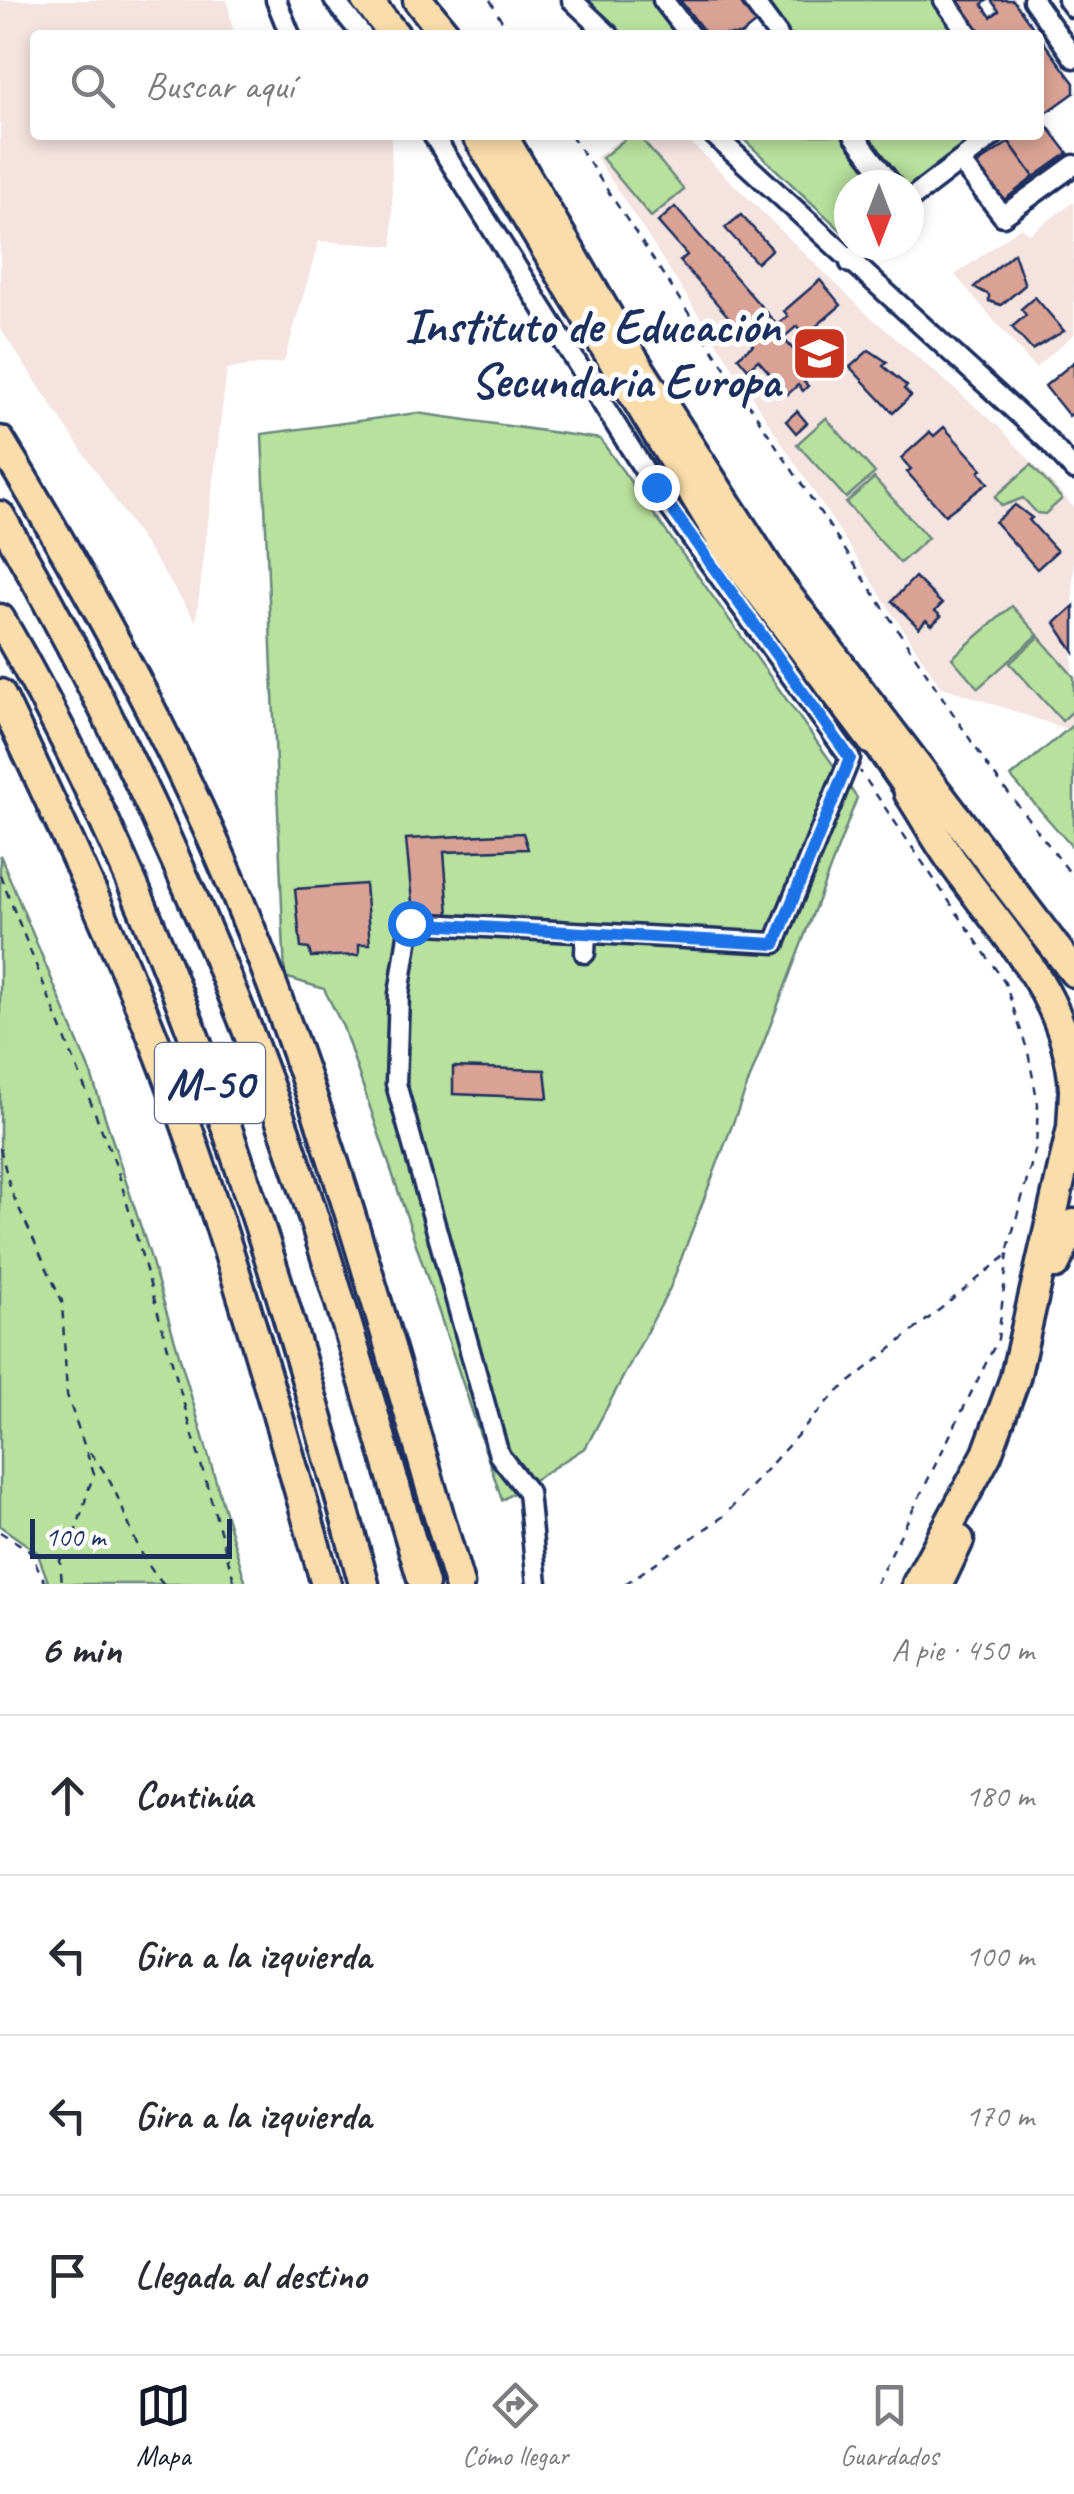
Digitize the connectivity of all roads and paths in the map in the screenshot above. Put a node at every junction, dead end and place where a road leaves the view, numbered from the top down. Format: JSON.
{"nodes":[{"id":1,"x":276,"y":0,"type":"edge"},
{"id":2,"x":334,"y":0,"type":"edge"},
{"id":3,"x":366,"y":0,"type":"edge"},
{"id":4,"x":382,"y":0,"type":"edge"},
{"id":5,"x":406,"y":0,"type":"edge"},
{"id":6,"x":490,"y":0,"type":"edge"},
{"id":7,"x":572,"y":0,"type":"edge"},
{"id":8,"x":662,"y":0,"type":"edge"},
{"id":9,"x":752,"y":0,"type":"edge"},
{"id":10,"x":944,"y":0,"type":"edge"},
{"id":11,"x":1033,"y":0,"type":"edge"},
{"id":12,"x":1068,"y":0,"type":"edge"},
{"id":13,"x":1074,"y":8,"type":"edge"},
{"id":14,"x":432,"y":18,"type":"edge"},
{"id":15,"x":288,"y":30,"type":"edge"},
{"id":16,"x":358,"y":30,"type":"edge"},
{"id":17,"x":391,"y":30,"type":"edge"},
{"id":18,"x":407,"y":30,"type":"edge"},
{"id":19,"x":507,"y":30,"type":"edge"},
{"id":20,"x":603,"y":30,"type":"edge"},
{"id":21,"x":686,"y":30,"type":"edge"},
{"id":22,"x":768,"y":30,"type":"edge"},
{"id":23,"x":965,"y":30,"type":"edge"},
{"id":24,"x":1074,"y":58,"type":"edge"},
{"id":25,"x":436,"y":140,"type":"edge"},
{"id":26,"x":473,"y":140,"type":"edge"},
{"id":27,"x":505,"y":140,"type":"edge"},
{"id":28,"x":574,"y":140,"type":"edge"},
{"id":29,"x":719,"y":140,"type":"edge"},
{"id":30,"x":858,"y":140,"type":"edge"},
{"id":31,"x":987,"y":140,"type":"edge"},
{"id":32,"x":960,"y":160,"type":"junction"},
{"id":33,"x":1074,"y":165,"type":"edge"},
{"id":34,"x":881,"y":170,"type":"edge"},
{"id":35,"x":924,"y":188,"type":"edge"},
{"id":36,"x":852,"y":260,"type":"edge"},
{"id":37,"x":850,"y":263,"type":"junction"},
{"id":38,"x":0,"y":441,"type":"edge"},
{"id":39,"x":1074,"y":470,"type":"edge"},
{"id":40,"x":0,"y":516,"type":"edge"},
{"id":41,"x":0,"y":618,"type":"edge"},
{"id":42,"x":0,"y":694,"type":"edge"},
{"id":43,"x":861,"y":749,"type":"junction"},
{"id":44,"x":910,"y":793,"type":"junction"},
{"id":45,"x":992,"y":861,"type":"junction"},
{"id":46,"x":0,"y":875,"type":"edge"},
{"id":47,"x":1074,"y":878,"type":"edge"},
{"id":48,"x":586,"y":933,"type":"junction"},
{"id":49,"x":585,"y":953,"type":"dead end"},
{"id":50,"x":1074,"y":960,"type":"edge"},
{"id":51,"x":1074,"y":972,"type":"edge"},
{"id":52,"x":1074,"y":1004,"type":"edge"},
{"id":53,"x":1074,"y":1090,"type":"edge"},
{"id":54,"x":0,"y":1148,"type":"edge"},
{"id":55,"x":1074,"y":1224,"type":"edge"},
{"id":56,"x":1009,"y":1246,"type":"junction"},
{"id":57,"x":90,"y":1452,"type":"junction"},
{"id":58,"x":0,"y":1532,"type":"edge"},
{"id":59,"x":46,"y":1584,"type":"edge"},
{"id":60,"x":62,"y":1584,"type":"edge"},
{"id":61,"x":163,"y":1584,"type":"edge"},
{"id":62,"x":235,"y":1584,"type":"edge"},
{"id":63,"x":324,"y":1584,"type":"edge"},
{"id":64,"x":364,"y":1584,"type":"edge"},
{"id":65,"x":424,"y":1584,"type":"edge"},
{"id":66,"x":459,"y":1584,"type":"edge"},
{"id":67,"x":537,"y":1584,"type":"edge"},
{"id":68,"x":625,"y":1584,"type":"edge"},
{"id":69,"x":876,"y":1584,"type":"edge"},
{"id":70,"x":917,"y":1584,"type":"edge"},
{"id":71,"x":938,"y":1584,"type":"edge"}],
"edges":[{"from":1,"to":15,"type":"street"},
{"from":2,"to":16,"type":"street"},
{"from":3,"to":17,"type":"highway"},
{"from":4,"to":18,"type":"highway"},
{"from":5,"to":14,"type":"highway"},
{"from":6,"to":19,"type":"path"},
{"from":7,"to":20,"type":"street"},
{"from":8,"to":21,"type":"street"},
{"from":9,"to":22,"type":"street"},
{"from":10,"to":23,"type":"street"},
{"from":11,"to":24,"type":"street"},
{"from":12,"to":13,"type":"street"},
{"from":25,"to":43,"type":"street"},
{"from":26,"to":43,"type":"highway"},
{"from":27,"to":45,"type":"highway"},
{"from":28,"to":47,"type":"path"},
{"from":29,"to":37,"type":"street"},
{"from":30,"to":34,"type":"street"},
{"from":31,"to":32,"type":"street"},
{"from":32,"to":33,"type":"street"},
{"from":32,"to":35,"type":"street"},
{"from":36,"to":37,"type":"street"},
{"from":37,"to":39,"type":"street"},
{"from":38,"to":66,"type":"highway"},
{"from":40,"to":65,"type":"highway","number":"M-50"},
{"from":41,"to":64,"type":"highway","number":"M-50"},
{"from":42,"to":63,"type":"highway"},
{"from":43,"to":44,"type":"main road"},
{"from":43,"to":48,"type":"street"},
{"from":43,"to":56,"type":"path"},
{"from":44,"to":52,"type":"highway"},
{"from":44,"to":53,"type":"highway"},
{"from":45,"to":50,"type":"highway"},
{"from":45,"to":51,"type":"highway"},
{"from":46,"to":62,"type":"path"},
{"from":48,"to":49,"type":"street"},
{"from":48,"to":67,"type":"street"},
{"from":53,"to":70,"type":"highway"},
{"from":54,"to":57,"type":"path"},
{"from":55,"to":71,"type":"highway"},
{"from":56,"to":68,"type":"path"},
{"from":56,"to":69,"type":"path"},
{"from":57,"to":60,"type":"path"},
{"from":57,"to":61,"type":"path"},
{"from":58,"to":59,"type":"path"}]}
